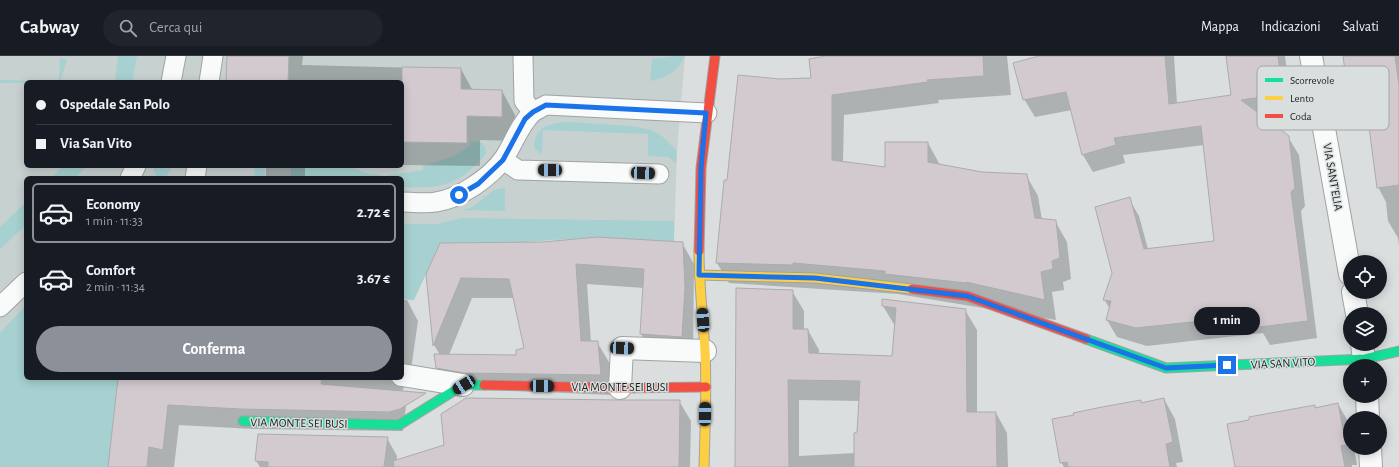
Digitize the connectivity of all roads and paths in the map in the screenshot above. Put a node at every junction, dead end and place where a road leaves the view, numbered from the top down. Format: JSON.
{"nodes":[{"id":1,"x":176,"y":56,"type":"edge"},
{"id":2,"x":213,"y":56,"type":"edge"},
{"id":3,"x":523,"y":56,"type":"edge"},
{"id":4,"x":715,"y":56,"type":"edge"},
{"id":5,"x":1311,"y":56,"type":"edge"},
{"id":6,"x":1313,"y":66,"type":"edge"},
{"id":7,"x":171,"y":80,"type":"edge"},
{"id":8,"x":209,"y":80,"type":"edge"},
{"id":9,"x":533,"y":112,"type":"junction"},
{"id":10,"x":706,"y":113,"type":"junction"},
{"id":11,"x":1324,"y":130,"type":"edge"},
{"id":12,"x":503,"y":160,"type":"junction"},
{"id":13,"x":659,"y":174,"type":"dead end"},
{"id":14,"x":404,"y":202,"type":"edge"},
{"id":15,"x":1347,"y":255,"type":"edge"},
{"id":16,"x":699,"y":275,"type":"junction"},
{"id":17,"x":24,"y":284,"type":"edge"},
{"id":18,"x":0,"y":307,"type":"edge"},
{"id":19,"x":705,"y":351,"type":"junction"},
{"id":20,"x":1399,"y":351,"type":"edge"},
{"id":21,"x":1364,"y":356,"type":"edge"},
{"id":22,"x":404,"y":375,"type":"edge"},
{"id":23,"x":464,"y":385,"type":"junction"},
{"id":24,"x":706,"y":387,"type":"junction"},
{"id":25,"x":620,"y":388,"type":"junction"},
{"id":26,"x":243,"y":421,"type":"dead end"},
{"id":27,"x":1370,"y":455,"type":"edge"},
{"id":28,"x":704,"y":467,"type":"edge"},
{"id":29,"x":1371,"y":467,"type":"edge"}],
"edges":[{"from":1,"to":7,"type":"lane"},
{"from":2,"to":8,"type":"lane"},
{"from":3,"to":9,"type":"lane"},
{"from":4,"to":10,"type":"street"},
{"from":5,"to":6,"type":"street","name":"VIA SANT'ELIA"},
{"from":9,"to":10,"type":"lane"},
{"from":9,"to":12,"type":"lane"},
{"from":10,"to":16,"type":"street"},
{"from":11,"to":15,"type":"street","name":"VIA SANT'ELIA"},
{"from":12,"to":13,"type":"lane"},
{"from":12,"to":14,"type":"lane"},
{"from":16,"to":19,"type":"street"},
{"from":16,"to":21,"type":"street","name":"VIA SAN VITO"},
{"from":17,"to":18,"type":"lane"},
{"from":19,"to":24,"type":"street"},
{"from":19,"to":25,"type":"street"},
{"from":20,"to":21,"type":"street","name":"VIA SAN VITO"},
{"from":22,"to":23,"type":"street","name":"VIA MONTE SEI BUSI"},
{"from":23,"to":25,"type":"street","name":"VIA MONTE SEI BUSI"},
{"from":23,"to":26,"type":"street","name":"VIA MONTE SEI BUSI"},
{"from":24,"to":25,"type":"street","name":"VIA MONTE SEI BUSI"},
{"from":24,"to":28,"type":"street"},
{"from":27,"to":29,"type":"street"}]}
